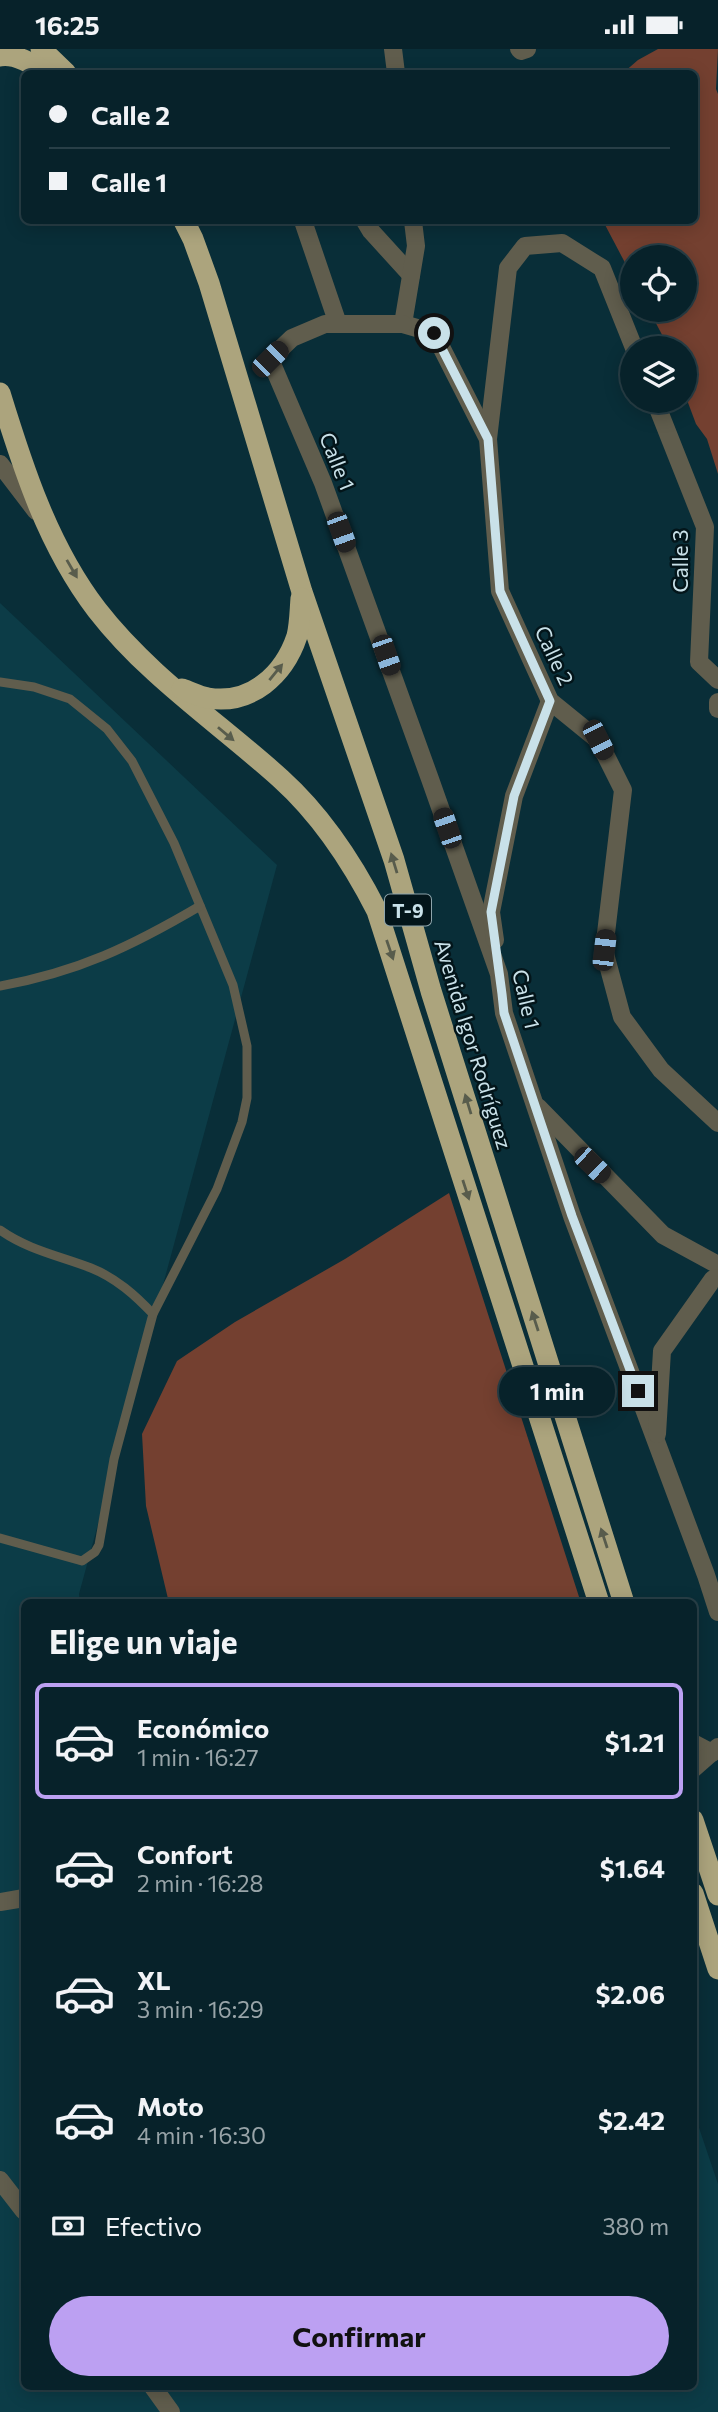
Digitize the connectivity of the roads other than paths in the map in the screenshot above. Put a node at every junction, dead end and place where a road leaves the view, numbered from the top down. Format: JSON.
{"nodes":[{"id":1,"x":41,"y":49,"type":"edge"},
{"id":2,"x":393,"y":49,"type":"edge"},
{"id":3,"x":519,"y":49,"type":"edge"},
{"id":4,"x":527,"y":49,"type":"edge"},
{"id":5,"x":0,"y":56,"type":"edge"},
{"id":6,"x":42,"y":70,"type":"edge"},
{"id":7,"x":62,"y":70,"type":"edge"},
{"id":8,"x":396,"y":70,"type":"edge"},
{"id":9,"x":186,"y":224,"type":"edge"},
{"id":10,"x":304,"y":224,"type":"edge"},
{"id":11,"x":367,"y":224,"type":"edge"},
{"id":12,"x":413,"y":224,"type":"edge"},
{"id":13,"x":411,"y":275,"type":"junction"},
{"id":14,"x":338,"y":324,"type":"junction"},
{"id":15,"x":403,"y":324,"type":"junction"},
{"id":16,"x":629,"y":336,"type":"edge"},
{"id":17,"x":270,"y":359,"type":"joint"},
{"id":18,"x":0,"y":393,"type":"edge"},
{"id":19,"x":660,"y":413,"type":"edge"},
{"id":20,"x":488,"y":439,"type":"junction"},
{"id":21,"x":0,"y":464,"type":"edge"},
{"id":22,"x":50,"y":530,"type":"junction"},
{"id":23,"x":302,"y":592,"type":"junction"},
{"id":24,"x":718,"y":680,"type":"edge"},
{"id":25,"x":0,"y":683,"type":"edge"},
{"id":26,"x":171,"y":685,"type":"junction"},
{"id":27,"x":550,"y":701,"type":"junction"},
{"id":28,"x":718,"y":702,"type":"edge"},
{"id":29,"x":718,"y":709,"type":"edge"},
{"id":30,"x":200,"y":906,"type":"junction"},
{"id":31,"x":499,"y":974,"type":"junction"},
{"id":32,"x":0,"y":986,"type":"edge"},
{"id":33,"x":534,"y":1104,"type":"junction"},
{"id":34,"x":718,"y":1123,"type":"edge"},
{"id":35,"x":0,"y":1230,"type":"edge"},
{"id":36,"x":718,"y":1265,"type":"edge"},
{"id":37,"x":718,"y":1278,"type":"edge"},
{"id":38,"x":153,"y":1314,"type":"junction"},
{"id":39,"x":656,"y":1441,"type":"junction"},
{"id":40,"x":0,"y":1538,"type":"edge"},
{"id":41,"x":597,"y":1599,"type":"edge"},
{"id":42,"x":623,"y":1599,"type":"edge"},
{"id":43,"x":718,"y":1612,"type":"edge"},
{"id":44,"x":697,"y":1744,"type":"edge"},
{"id":45,"x":715,"y":1750,"type":"edge"},
{"id":46,"x":697,"y":1766,"type":"edge"},
{"id":47,"x":697,"y":1832,"type":"edge"},
{"id":48,"x":718,"y":1895,"type":"edge"},
{"id":49,"x":21,"y":1898,"type":"edge"},
{"id":50,"x":0,"y":1902,"type":"edge"},
{"id":51,"x":697,"y":1905,"type":"edge"},
{"id":52,"x":718,"y":1969,"type":"edge"},
{"id":53,"x":0,"y":2181,"type":"edge"},
{"id":54,"x":21,"y":2207,"type":"edge"},
{"id":55,"x":155,"y":2390,"type":"edge"},
{"id":56,"x":171,"y":2412,"type":"edge"}],
"edges":[{"from":1,"to":7,"type":"highway"},
{"from":2,"to":8,"type":"street"},
{"from":3,"to":4,"type":"street"},
{"from":5,"to":6,"type":"highway"},
{"from":9,"to":23,"type":"highway","name":"Avenida Igor Rodríguez","number":"T-9"},
{"from":10,"to":14,"type":"street"},
{"from":11,"to":13,"type":"street"},
{"from":12,"to":13,"type":"street"},
{"from":13,"to":15,"type":"street"},
{"from":14,"to":15,"type":"street","name":"Calle 2"},
{"from":14,"to":17,"type":"street","name":"Calle 2"},
{"from":15,"to":20,"type":"street","name":"Calle 2"},
{"from":16,"to":20,"type":"street"},
{"from":17,"to":31,"type":"street","name":"Calle 1"},
{"from":18,"to":22,"type":"highway","number":"T-9"},
{"from":19,"to":24,"type":"street","name":"Calle 3"},
{"from":20,"to":27,"type":"street","name":"Calle 2"},
{"from":21,"to":22,"type":"street"},
{"from":22,"to":26,"type":"highway","number":"T-9","one_way":true},
{"from":26,"to":23,"type":"highway","number":"T-9","one_way":true},
{"from":42,"to":23,"type":"highway","name":"Avenida Igor Rodríguez","number":"T-9","one_way":true},
{"from":25,"to":30,"type":"lane"},
{"from":26,"to":41,"type":"highway","number":"T-9","one_way":true},
{"from":27,"to":31,"type":"street"},
{"from":27,"to":34,"type":"street","name":"Calle 2"},
{"from":28,"to":29,"type":"street"},
{"from":30,"to":32,"type":"lane"},
{"from":30,"to":38,"type":"lane"},
{"from":31,"to":33,"type":"street","name":"Calle 1"},
{"from":33,"to":36,"type":"street"},
{"from":33,"to":39,"type":"street","name":"Calle 1"},
{"from":35,"to":38,"type":"lane"},
{"from":37,"to":39,"type":"street"},
{"from":38,"to":40,"type":"lane"},
{"from":39,"to":43,"type":"street","name":"Calle 1"},
{"from":44,"to":45,"type":"street"},
{"from":45,"to":46,"type":"street"},
{"from":47,"to":48,"type":"highway"},
{"from":49,"to":50,"type":"street"},
{"from":51,"to":52,"type":"highway"},
{"from":53,"to":54,"type":"street"},
{"from":55,"to":56,"type":"street"}]}
